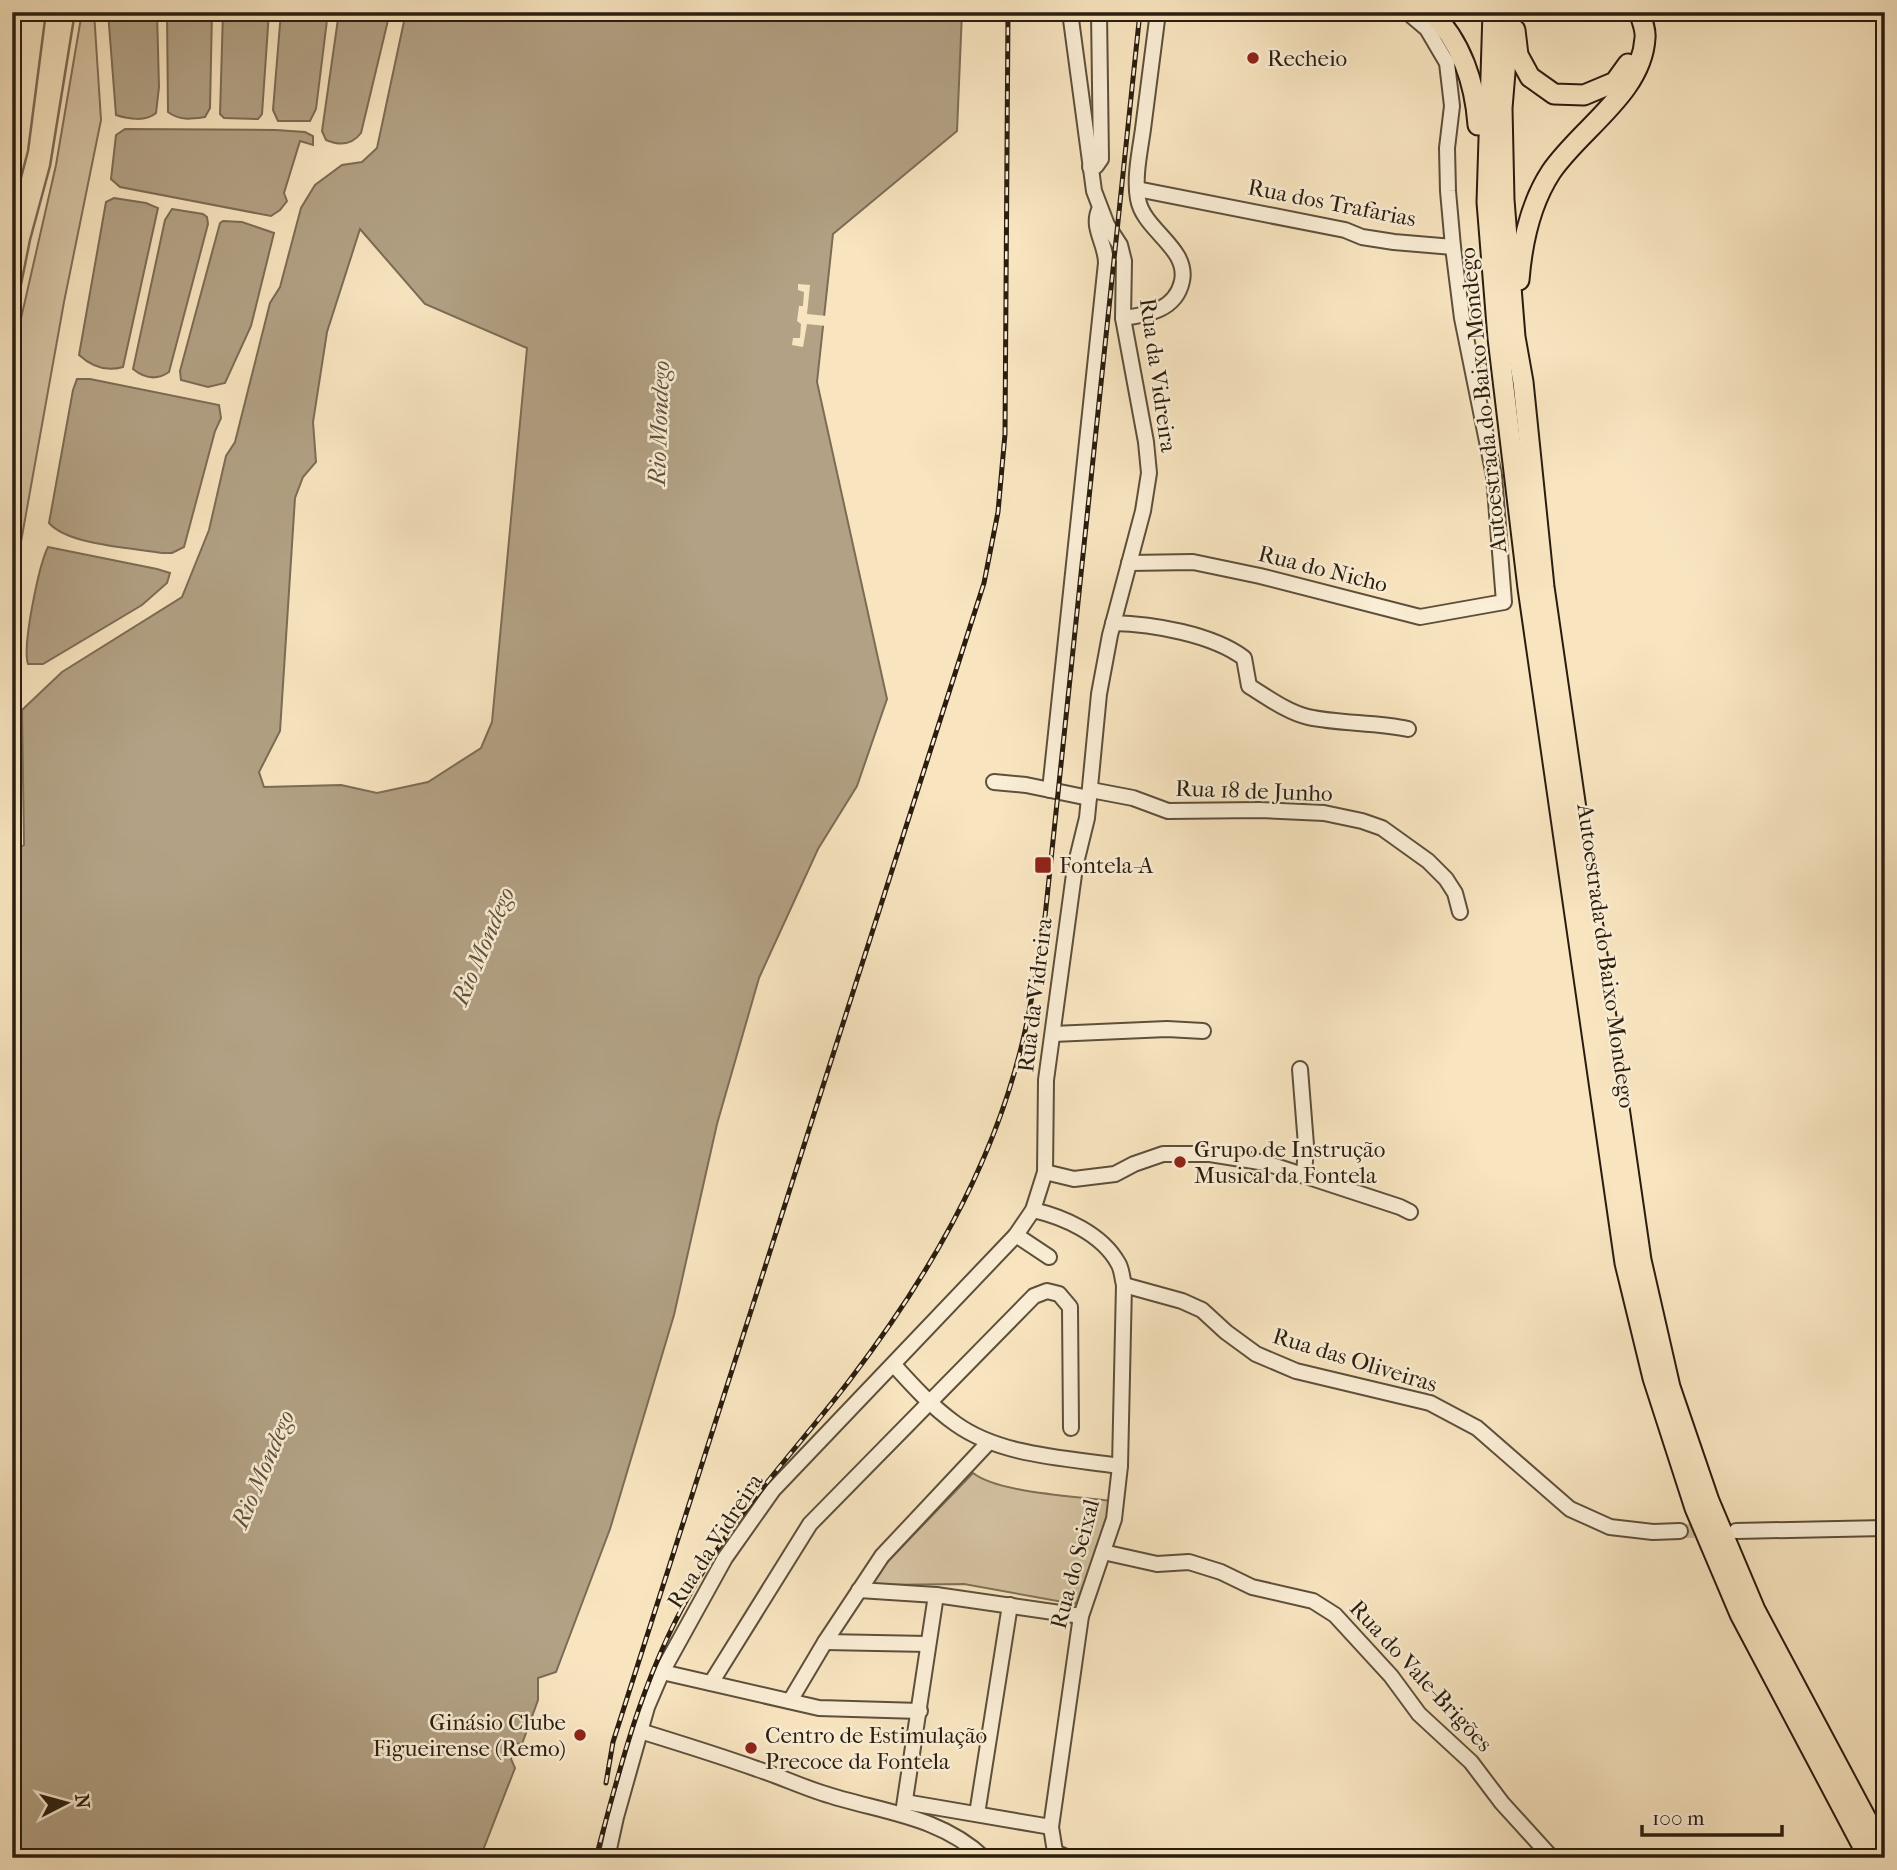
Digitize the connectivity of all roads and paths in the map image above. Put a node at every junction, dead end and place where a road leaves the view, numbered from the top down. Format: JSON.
{"nodes":[{"id":1,"x":1070,"y":12,"type":"edge"},
{"id":2,"x":1099,"y":12,"type":"edge"},
{"id":3,"x":1158,"y":12,"type":"edge"},
{"id":4,"x":1406,"y":12,"type":"edge"},
{"id":5,"x":1431,"y":12,"type":"edge"},
{"id":6,"x":1493,"y":12,"type":"edge"},
{"id":7,"x":1512,"y":12,"type":"edge"},
{"id":8,"x":1627,"y":12,"type":"edge"},
{"id":9,"x":1640,"y":12,"type":"edge"},
{"id":10,"x":1090,"y":167,"type":"junction"},
{"id":11,"x":1137,"y":189,"type":"junction"},
{"id":12,"x":1487,"y":202,"type":"junction"},
{"id":13,"x":1100,"y":208,"type":"junction"},
{"id":14,"x":1453,"y":247,"type":"junction"},
{"id":15,"x":1123,"y":318,"type":"junction"},
{"id":16,"x":1523,"y":382,"type":"junction"},
{"id":17,"x":1129,"y":563,"type":"junction"},
{"id":18,"x":1113,"y":623,"type":"junction"},
{"id":19,"x":1408,"y":729,"type":"dead end"},
{"id":20,"x":994,"y":782,"type":"dead end"},
{"id":21,"x":1050,"y":790,"type":"junction"},
{"id":22,"x":1090,"y":794,"type":"junction"},
{"id":23,"x":1460,"y":912,"type":"dead end"},
{"id":24,"x":1203,"y":1031,"type":"dead end"},
{"id":25,"x":1053,"y":1034,"type":"junction"},
{"id":26,"x":1300,"y":1069,"type":"dead end"},
{"id":27,"x":1045,"y":1172,"type":"junction"},
{"id":28,"x":1304,"y":1175,"type":"junction"},
{"id":29,"x":1033,"y":1210,"type":"junction"},
{"id":30,"x":1410,"y":1213,"type":"dead end"},
{"id":31,"x":1016,"y":1235,"type":"junction"},
{"id":32,"x":1049,"y":1257,"type":"dead end"},
{"id":33,"x":1124,"y":1285,"type":"junction"},
{"id":34,"x":894,"y":1365,"type":"junction"},
{"id":35,"x":930,"y":1404,"type":"junction"},
{"id":36,"x":1071,"y":1429,"type":"dead end"},
{"id":37,"x":989,"y":1442,"type":"junction"},
{"id":38,"x":1120,"y":1466,"type":"junction"},
{"id":39,"x":1885,"y":1528,"type":"edge"},
{"id":40,"x":1680,"y":1531,"type":"tunnel mouth"},
{"id":41,"x":1736,"y":1531,"type":"dead end"},
{"id":42,"x":1103,"y":1552,"type":"junction"},
{"id":43,"x":859,"y":1590,"type":"junction"},
{"id":44,"x":936,"y":1595,"type":"junction"},
{"id":45,"x":1010,"y":1605,"type":"junction"},
{"id":46,"x":1081,"y":1616,"type":"junction"},
{"id":47,"x":825,"y":1642,"type":"junction"},
{"id":48,"x":928,"y":1644,"type":"junction"},
{"id":49,"x":662,"y":1672,"type":"junction"},
{"id":50,"x":711,"y":1683,"type":"junction"},
{"id":51,"x":790,"y":1701,"type":"junction"},
{"id":52,"x":920,"y":1711,"type":"junction"},
{"id":53,"x":640,"y":1731,"type":"junction"},
{"id":54,"x":904,"y":1808,"type":"junction"},
{"id":55,"x":977,"y":1814,"type":"junction"},
{"id":56,"x":1051,"y":1827,"type":"junction"},
{"id":57,"x":1885,"y":1854,"type":"edge"},
{"id":58,"x":1062,"y":1855,"type":"edge"},
{"id":59,"x":607,"y":1858,"type":"edge"},
{"id":60,"x":984,"y":1858,"type":"edge"},
{"id":61,"x":1040,"y":1858,"type":"edge"},
{"id":62,"x":1552,"y":1858,"type":"edge"},
{"id":63,"x":1869,"y":1858,"type":"edge"}],
"edges":[{"from":1,"to":10,"type":"street","name":"Rua da Vidreira"},
{"from":2,"to":10,"type":"street"},
{"from":3,"to":11,"type":"street"},
{"from":4,"to":14,"type":"street"},
{"from":5,"to":12,"type":"highway"},
{"from":6,"to":12,"type":"highway","name":"Autoestrada do Baixo Mondego"},
{"from":7,"to":8,"type":"highway"},
{"from":7,"to":16,"type":"highway","name":"Autoestrada do Baixo Mondego"},
{"from":9,"to":16,"type":"highway"},
{"from":10,"to":13,"type":"street","name":"Rua da Vidreira"},
{"from":11,"to":14,"type":"street","name":"Rua dos Trafarias"},
{"from":11,"to":15,"type":"street"},
{"from":12,"to":63,"type":"highway","name":"Autoestrada do Baixo Mondego"},
{"from":13,"to":15,"type":"street","name":"Rua da Vidreira"},
{"from":13,"to":21,"type":"street"},
{"from":14,"to":17,"type":"street","name":"Rua do Nicho"},
{"from":15,"to":17,"type":"street","name":"Rua da Vidreira"},
{"from":16,"to":57,"type":"highway","name":"Autoestrada do Baixo Mondego"},
{"from":17,"to":18,"type":"street","name":"Rua da Vidreira"},
{"from":18,"to":19,"type":"street"},
{"from":18,"to":22,"type":"street","name":"Rua da Vidreira"},
{"from":20,"to":21,"type":"street","name":"Rua 18 de Junho"},
{"from":21,"to":22,"type":"street","name":"Rua 18 de Junho"},
{"from":22,"to":23,"type":"street","name":"Rua 18 de Junho"},
{"from":22,"to":25,"type":"street","name":"Rua da Vidreira"},
{"from":24,"to":25,"type":"street"},
{"from":25,"to":27,"type":"street","name":"Rua da Vidreira"},
{"from":26,"to":28,"type":"street"},
{"from":27,"to":28,"type":"street"},
{"from":27,"to":29,"type":"street","name":"Rua da Vidreira"},
{"from":28,"to":30,"type":"street"},
{"from":29,"to":31,"type":"street","name":"Rua da Vidreira"},
{"from":29,"to":33,"type":"street"},
{"from":31,"to":32,"type":"street"},
{"from":31,"to":34,"type":"street","name":"Rua da Vidreira"},
{"from":33,"to":38,"type":"street","name":"Rua do Seixal"},
{"from":33,"to":40,"type":"street","name":"Rua das Oliveiras"},
{"from":34,"to":35,"type":"street"},
{"from":34,"to":49,"type":"street","name":"Rua da Vidreira"},
{"from":35,"to":36,"type":"street"},
{"from":35,"to":37,"type":"street"},
{"from":35,"to":50,"type":"street"},
{"from":37,"to":38,"type":"street"},
{"from":37,"to":43,"type":"street"},
{"from":38,"to":42,"type":"street","name":"Rua do Seixal"},
{"from":39,"to":41,"type":"street"},
{"from":42,"to":46,"type":"street","name":"Rua do Seixal"},
{"from":42,"to":62,"type":"street","name":"Rua do Vale-Brigões"},
{"from":43,"to":44,"type":"street"},
{"from":43,"to":47,"type":"street"},
{"from":44,"to":45,"type":"street"},
{"from":44,"to":48,"type":"street"},
{"from":45,"to":46,"type":"street"},
{"from":45,"to":55,"type":"street"},
{"from":46,"to":56,"type":"street","name":"Rua do Seixal"},
{"from":47,"to":48,"type":"street"},
{"from":47,"to":51,"type":"street"},
{"from":48,"to":52,"type":"street"},
{"from":49,"to":50,"type":"street"},
{"from":49,"to":53,"type":"street","name":"Rua da Vidreira"},
{"from":50,"to":51,"type":"street"},
{"from":51,"to":52,"type":"street"},
{"from":52,"to":54,"type":"street"},
{"from":53,"to":54,"type":"street"},
{"from":53,"to":59,"type":"street","name":"Rua da Vidreira"},
{"from":54,"to":55,"type":"street"},
{"from":54,"to":60,"type":"street"},
{"from":55,"to":56,"type":"street"},
{"from":56,"to":58,"type":"street","name":"Rua do Seixal"},
{"from":58,"to":61,"type":"street"}]}
